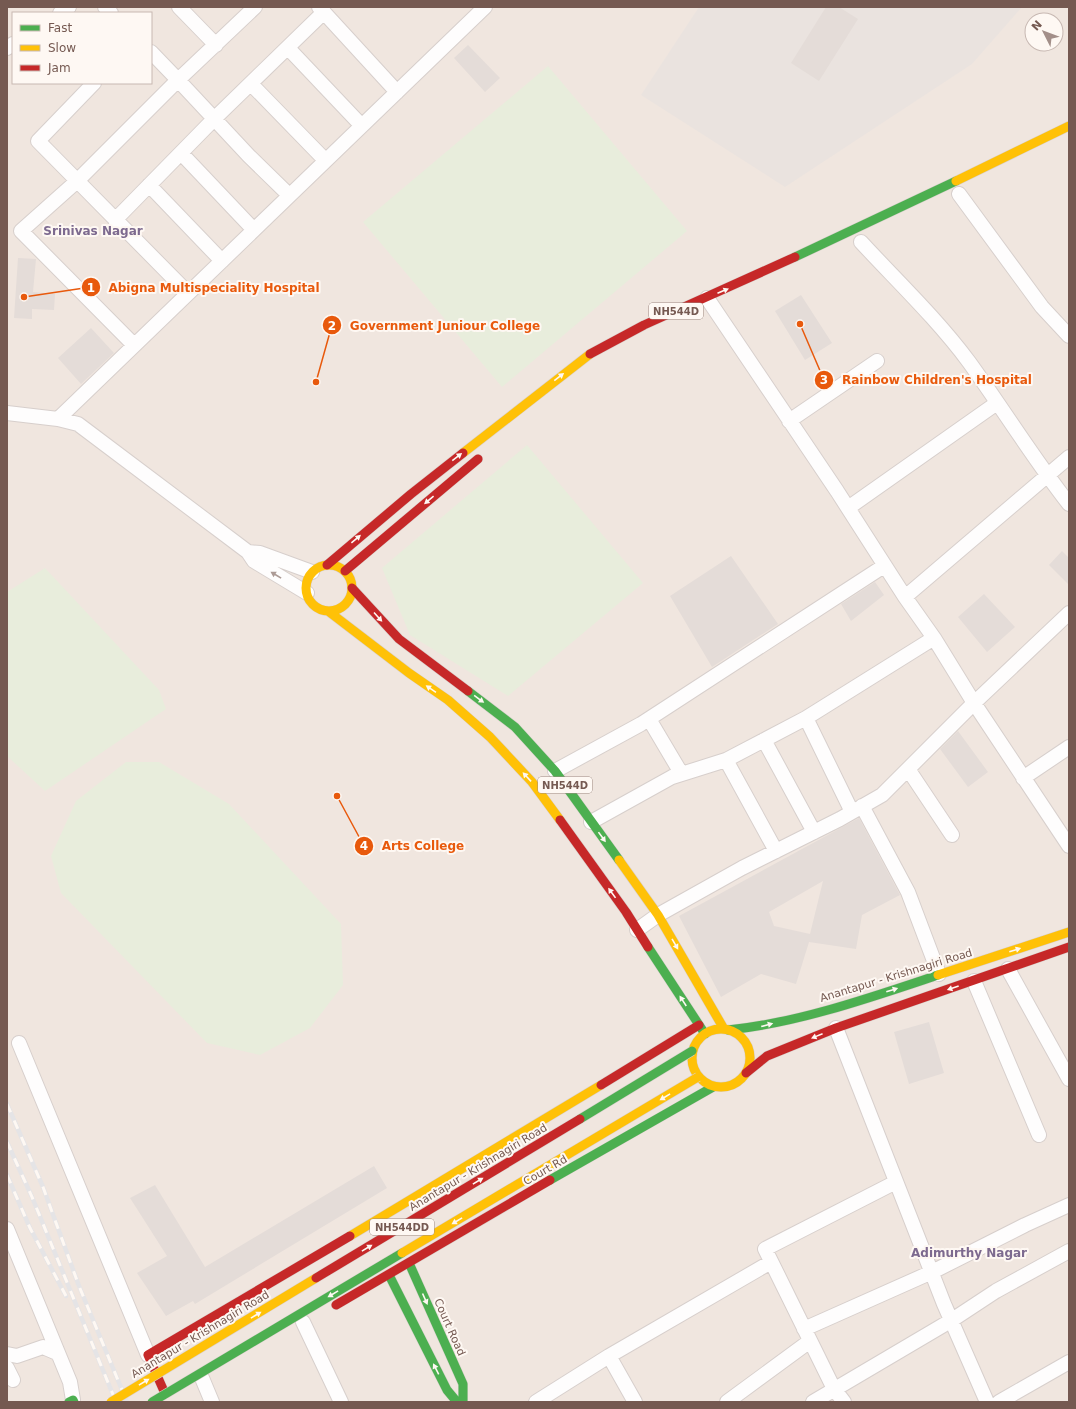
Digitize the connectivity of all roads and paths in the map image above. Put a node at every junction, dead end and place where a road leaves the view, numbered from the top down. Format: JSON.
{"nodes":[{"id":1,"x":179,"y":7,"type":"edge"},
{"id":2,"x":255,"y":7,"type":"edge"},
{"id":3,"x":485,"y":7,"type":"edge"},
{"id":4,"x":321,"y":10,"type":"edge"},
{"id":5,"x":216,"y":45,"type":"junction"},
{"id":6,"x":288,"y":48,"type":"junction"},
{"id":7,"x":152,"y":53,"type":"edge"},
{"id":8,"x":178,"y":80,"type":"junction"},
{"id":9,"x":93,"y":84,"type":"edge"},
{"id":10,"x":251,"y":84,"type":"junction"},
{"id":11,"x":397,"y":92,"type":"junction"},
{"id":12,"x":215,"y":118,"type":"junction"},
{"id":13,"x":361,"y":126,"type":"junction"},
{"id":14,"x":1069,"y":126,"type":"edge"},
{"id":15,"x":181,"y":153,"type":"junction"},
{"id":16,"x":325,"y":160,"type":"junction"},
{"id":17,"x":76,"y":182,"type":"junction"},
{"id":18,"x":149,"y":185,"type":"junction"},
{"id":19,"x":959,"y":194,"type":"dead end"},
{"id":20,"x":289,"y":195,"type":"junction"},
{"id":21,"x":115,"y":220,"type":"junction"},
{"id":22,"x":254,"y":230,"type":"junction"},
{"id":23,"x":861,"y":242,"type":"dead end"},
{"id":24,"x":222,"y":261,"type":"junction"},
{"id":25,"x":188,"y":293,"type":"junction"},
{"id":26,"x":712,"y":307,"type":"junction"},
{"id":27,"x":1069,"y":336,"type":"edge"},
{"id":28,"x":134,"y":346,"type":"junction"},
{"id":29,"x":877,"y":361,"type":"dead end"},
{"id":30,"x":997,"y":403,"type":"junction"},
{"id":31,"x":7,"y":413,"type":"edge"},
{"id":32,"x":58,"y":419,"type":"junction"},
{"id":33,"x":789,"y":421,"type":"junction"},
{"id":34,"x":487,"y":452,"type":"dead end"},
{"id":35,"x":1069,"y":457,"type":"edge"},
{"id":36,"x":1047,"y":476,"type":"junction"},
{"id":37,"x":1069,"y":504,"type":"edge"},
{"id":38,"x":848,"y":508,"type":"junction"},
{"id":39,"x":248,"y":552,"type":"junction"},
{"id":40,"x":326,"y":565,"type":"junction"},
{"id":41,"x":884,"y":566,"type":"junction"},
{"id":42,"x":345,"y":570,"type":"junction"},
{"id":43,"x":312,"y":572,"type":"junction"},
{"id":44,"x":352,"y":588,"type":"junction"},
{"id":45,"x":307,"y":594,"type":"junction"},
{"id":46,"x":904,"y":597,"type":"junction"},
{"id":47,"x":328,"y":611,"type":"junction"},
{"id":48,"x":1069,"y":613,"type":"edge"},
{"id":49,"x":934,"y":638,"type":"junction"},
{"id":50,"x":974,"y":703,"type":"junction"},
{"id":51,"x":806,"y":718,"type":"junction"},
{"id":52,"x":649,"y":719,"type":"junction"},
{"id":53,"x":764,"y":740,"type":"junction"},
{"id":54,"x":1069,"y":747,"type":"edge"},
{"id":55,"x":726,"y":760,"type":"junction"},
{"id":56,"x":908,"y":769,"type":"junction"},
{"id":57,"x":555,"y":772,"type":"junction"},
{"id":58,"x":681,"y":773,"type":"junction"},
{"id":59,"x":1023,"y":778,"type":"junction"},
{"id":60,"x":857,"y":809,"type":"junction"},
{"id":61,"x":591,"y":822,"type":"junction"},
{"id":62,"x":814,"y":832,"type":"junction"},
{"id":63,"x":952,"y":835,"type":"dead end"},
{"id":64,"x":1069,"y":846,"type":"edge"},
{"id":65,"x":776,"y":851,"type":"junction"},
{"id":66,"x":658,"y":916,"type":"junction"},
{"id":67,"x":637,"y":930,"type":"junction"},
{"id":68,"x":1069,"y":932,"type":"edge"},
{"id":69,"x":1069,"y":947,"type":"edge"},
{"id":70,"x":1008,"y":969,"type":"junction"},
{"id":71,"x":939,"y":974,"type":"junction"},
{"id":72,"x":974,"y":981,"type":"junction"},
{"id":73,"x":699,"y":1025,"type":"junction"},
{"id":74,"x":836,"y":1028,"type":"junction"},
{"id":75,"x":726,"y":1029,"type":"junction"},
{"id":76,"x":705,"y":1034,"type":"junction"},
{"id":77,"x":19,"y":1043,"type":"dead end"},
{"id":78,"x":692,"y":1051,"type":"junction"},
{"id":79,"x":746,"y":1073,"type":"junction"},
{"id":80,"x":698,"y":1077,"type":"junction"},
{"id":81,"x":1069,"y":1079,"type":"edge"},
{"id":82,"x":713,"y":1086,"type":"junction"},
{"id":83,"x":1039,"y":1135,"type":"dead end"},
{"id":84,"x":896,"y":1182,"type":"junction"},
{"id":85,"x":1069,"y":1205,"type":"edge"},
{"id":86,"x":7,"y":1229,"type":"edge"},
{"id":87,"x":1069,"y":1251,"type":"edge"},
{"id":88,"x":771,"y":1262,"type":"junction"},
{"id":89,"x":408,"y":1263,"type":"junction"},
{"id":90,"x":932,"y":1272,"type":"junction"},
{"id":91,"x":389,"y":1275,"type":"junction"},
{"id":92,"x":329,"y":1308,"type":"dead end"},
{"id":93,"x":316,"y":1315,"type":"dead end"},
{"id":94,"x":952,"y":1320,"type":"junction"},
{"id":95,"x":304,"y":1322,"type":"junction"},
{"id":96,"x":807,"y":1335,"type":"junction"},
{"id":97,"x":57,"y":1353,"type":"junction"},
{"id":98,"x":7,"y":1354,"type":"edge"},
{"id":99,"x":148,"y":1355,"type":"junction"},
{"id":100,"x":609,"y":1356,"type":"junction"},
{"id":101,"x":1069,"y":1362,"type":"edge"},
{"id":102,"x":202,"y":1378,"type":"junction"},
{"id":103,"x":834,"y":1389,"type":"junction"},
{"id":104,"x":72,"y":1401,"type":"edge"},
{"id":105,"x":111,"y":1402,"type":"edge"},
{"id":106,"x":152,"y":1402,"type":"edge"},
{"id":107,"x":212,"y":1402,"type":"edge"},
{"id":108,"x":341,"y":1402,"type":"edge"},
{"id":109,"x":457,"y":1402,"type":"edge"},
{"id":110,"x":463,"y":1402,"type":"edge"},
{"id":111,"x":536,"y":1402,"type":"edge"},
{"id":112,"x":636,"y":1402,"type":"edge"},
{"id":113,"x":726,"y":1402,"type":"edge"},
{"id":114,"x":813,"y":1402,"type":"edge"},
{"id":115,"x":844,"y":1402,"type":"edge"},
{"id":116,"x":987,"y":1402,"type":"edge"},
{"id":117,"x":999,"y":1402,"type":"edge"}],
"edges":[{"from":1,"to":5,"type":"street"},
{"from":2,"to":5,"type":"street"},
{"from":3,"to":11,"type":"street"},
{"from":4,"to":6,"type":"street"},
{"from":4,"to":11,"type":"street"},
{"from":5,"to":8,"type":"street"},
{"from":6,"to":10,"type":"street"},
{"from":6,"to":13,"type":"street"},
{"from":7,"to":8,"type":"street"},
{"from":8,"to":12,"type":"street"},
{"from":8,"to":17,"type":"street"},
{"from":9,"to":17,"type":"street"},
{"from":10,"to":12,"type":"street"},
{"from":10,"to":16,"type":"street"},
{"from":11,"to":13,"type":"street"},
{"from":12,"to":15,"type":"street"},
{"from":12,"to":20,"type":"street"},
{"from":13,"to":16,"type":"street"},
{"from":26,"to":14,"type":"main road","number":"NH544D","one_way":true},
{"from":15,"to":18,"type":"street"},
{"from":15,"to":22,"type":"street"},
{"from":16,"to":20,"type":"street"},
{"from":17,"to":21,"type":"street"},
{"from":17,"to":28,"type":"street"},
{"from":18,"to":21,"type":"street"},
{"from":18,"to":24,"type":"street"},
{"from":19,"to":27,"type":"street"},
{"from":20,"to":22,"type":"street"},
{"from":21,"to":25,"type":"street"},
{"from":22,"to":24,"type":"street"},
{"from":23,"to":30,"type":"street"},
{"from":24,"to":25,"type":"street"},
{"from":25,"to":28,"type":"street"},
{"from":26,"to":33,"type":"street"},
{"from":40,"to":26,"type":"main road","number":"NH544D","one_way":true},
{"from":28,"to":32,"type":"street"},
{"from":29,"to":33,"type":"street"},
{"from":30,"to":36,"type":"street"},
{"from":30,"to":38,"type":"street"},
{"from":31,"to":32,"type":"street"},
{"from":32,"to":39,"type":"street"},
{"from":33,"to":38,"type":"street"},
{"from":34,"to":42,"type":"main road","one_way":true},
{"from":35,"to":36,"type":"street"},
{"from":36,"to":37,"type":"street"},
{"from":36,"to":46,"type":"street"},
{"from":38,"to":41,"type":"street"},
{"from":39,"to":43,"type":"street"},
{"from":45,"to":39,"type":"street","one_way":true},
{"from":40,"to":42,"type":"main road"},
{"from":40,"to":43,"type":"main road","number":"NH544D"},
{"from":41,"to":46,"type":"street"},
{"from":41,"to":52,"type":"street"},
{"from":42,"to":44,"type":"main road","number":"NH544D"},
{"from":43,"to":45,"type":"main road"},
{"from":44,"to":47,"type":"main road"},
{"from":44,"to":57,"type":"main road","number":"NH544D","one_way":true},
{"from":45,"to":47,"type":"main road","number":"NH544D"},
{"from":46,"to":49,"type":"street"},
{"from":67,"to":47,"type":"main road","number":"NH544D","one_way":true},
{"from":48,"to":50,"type":"street"},
{"from":49,"to":50,"type":"street"},
{"from":49,"to":51,"type":"street"},
{"from":50,"to":56,"type":"street"},
{"from":50,"to":59,"type":"street"},
{"from":51,"to":53,"type":"street"},
{"from":51,"to":60,"type":"street"},
{"from":52,"to":57,"type":"street"},
{"from":52,"to":58,"type":"street"},
{"from":53,"to":55,"type":"street"},
{"from":53,"to":62,"type":"street"},
{"from":54,"to":59,"type":"street"},
{"from":55,"to":58,"type":"street"},
{"from":55,"to":65,"type":"street"},
{"from":56,"to":60,"type":"street"},
{"from":56,"to":63,"type":"street"},
{"from":57,"to":61,"type":"main road","number":"NH544D"},
{"from":58,"to":61,"type":"street"},
{"from":59,"to":64,"type":"street"},
{"from":60,"to":62,"type":"street"},
{"from":60,"to":71,"type":"street"},
{"from":61,"to":66,"type":"main road","number":"NH544D","one_way":true},
{"from":62,"to":65,"type":"street"},
{"from":65,"to":66,"type":"street"},
{"from":66,"to":67,"type":"street"},
{"from":66,"to":75,"type":"main road","number":"NH544D","one_way":true},
{"from":73,"to":67,"type":"main road","number":"NH544D","one_way":true},
{"from":71,"to":68,"type":"main road","name":"Anantapur - Krishnagiri Road","one_way":true},
{"from":69,"to":70,"type":"main road"},
{"from":70,"to":72,"type":"main road"},
{"from":70,"to":81,"type":"street"},
{"from":75,"to":71,"type":"main road","name":"Anantapur - Krishnagiri Road","one_way":true},
{"from":72,"to":74,"type":"main road","one_way":true},
{"from":72,"to":83,"type":"street"},
{"from":73,"to":76,"type":"main road","number":"NH544D"},
{"from":73,"to":99,"type":"main road"},
{"from":74,"to":79,"type":"main road","one_way":true},
{"from":74,"to":84,"type":"street"},
{"from":75,"to":76,"type":"main road","name":"Anantapur - Krishnagiri Road"},
{"from":75,"to":79,"type":"main road","number":"NH544D"},
{"from":76,"to":78,"type":"main road","name":"Anantapur - Krishnagiri Road"},
{"from":77,"to":99,"type":"street"},
{"from":78,"to":80,"type":"main road"},
{"from":105,"to":78,"type":"main road","name":"Anantapur - Krishnagiri Road","number":"NH544DD","one_way":true,"bridge":true},
{"from":79,"to":82,"type":"main road"},
{"from":80,"to":82,"type":"main road"},
{"from":80,"to":106,"type":"main road","number":"NH544DD","one_way":true,"bridge":true},
{"from":82,"to":89,"type":"main road","name":"Court Rd"},
{"from":84,"to":88,"type":"street"},
{"from":84,"to":90,"type":"street"},
{"from":85,"to":90,"type":"street"},
{"from":86,"to":97,"type":"street"},
{"from":87,"to":94,"type":"street"},
{"from":88,"to":96,"type":"street"},
{"from":88,"to":100,"type":"street"},
{"from":89,"to":91,"type":"main road","name":"Court Rd"},
{"from":89,"to":110,"type":"main road","name":"Court Road","one_way":true},
{"from":90,"to":94,"type":"street"},
{"from":90,"to":96,"type":"street"},
{"from":91,"to":92,"type":"main road","name":"Court Rd"},
{"from":109,"to":91,"type":"main road","one_way":true},
{"from":93,"to":95,"type":"main road"},
{"from":94,"to":103,"type":"street"},
{"from":94,"to":116,"type":"street"},
{"from":95,"to":102,"type":"main road"},
{"from":95,"to":108,"type":"street"},
{"from":96,"to":103,"type":"street"},
{"from":96,"to":113,"type":"street"},
{"from":97,"to":98,"type":"street"},
{"from":97,"to":104,"type":"street"},
{"from":99,"to":102,"type":"main road"},
{"from":100,"to":111,"type":"street"},
{"from":100,"to":112,"type":"street"},
{"from":101,"to":117,"type":"street"},
{"from":102,"to":107,"type":"street"},
{"from":103,"to":114,"type":"street"},
{"from":103,"to":115,"type":"street"}]}
